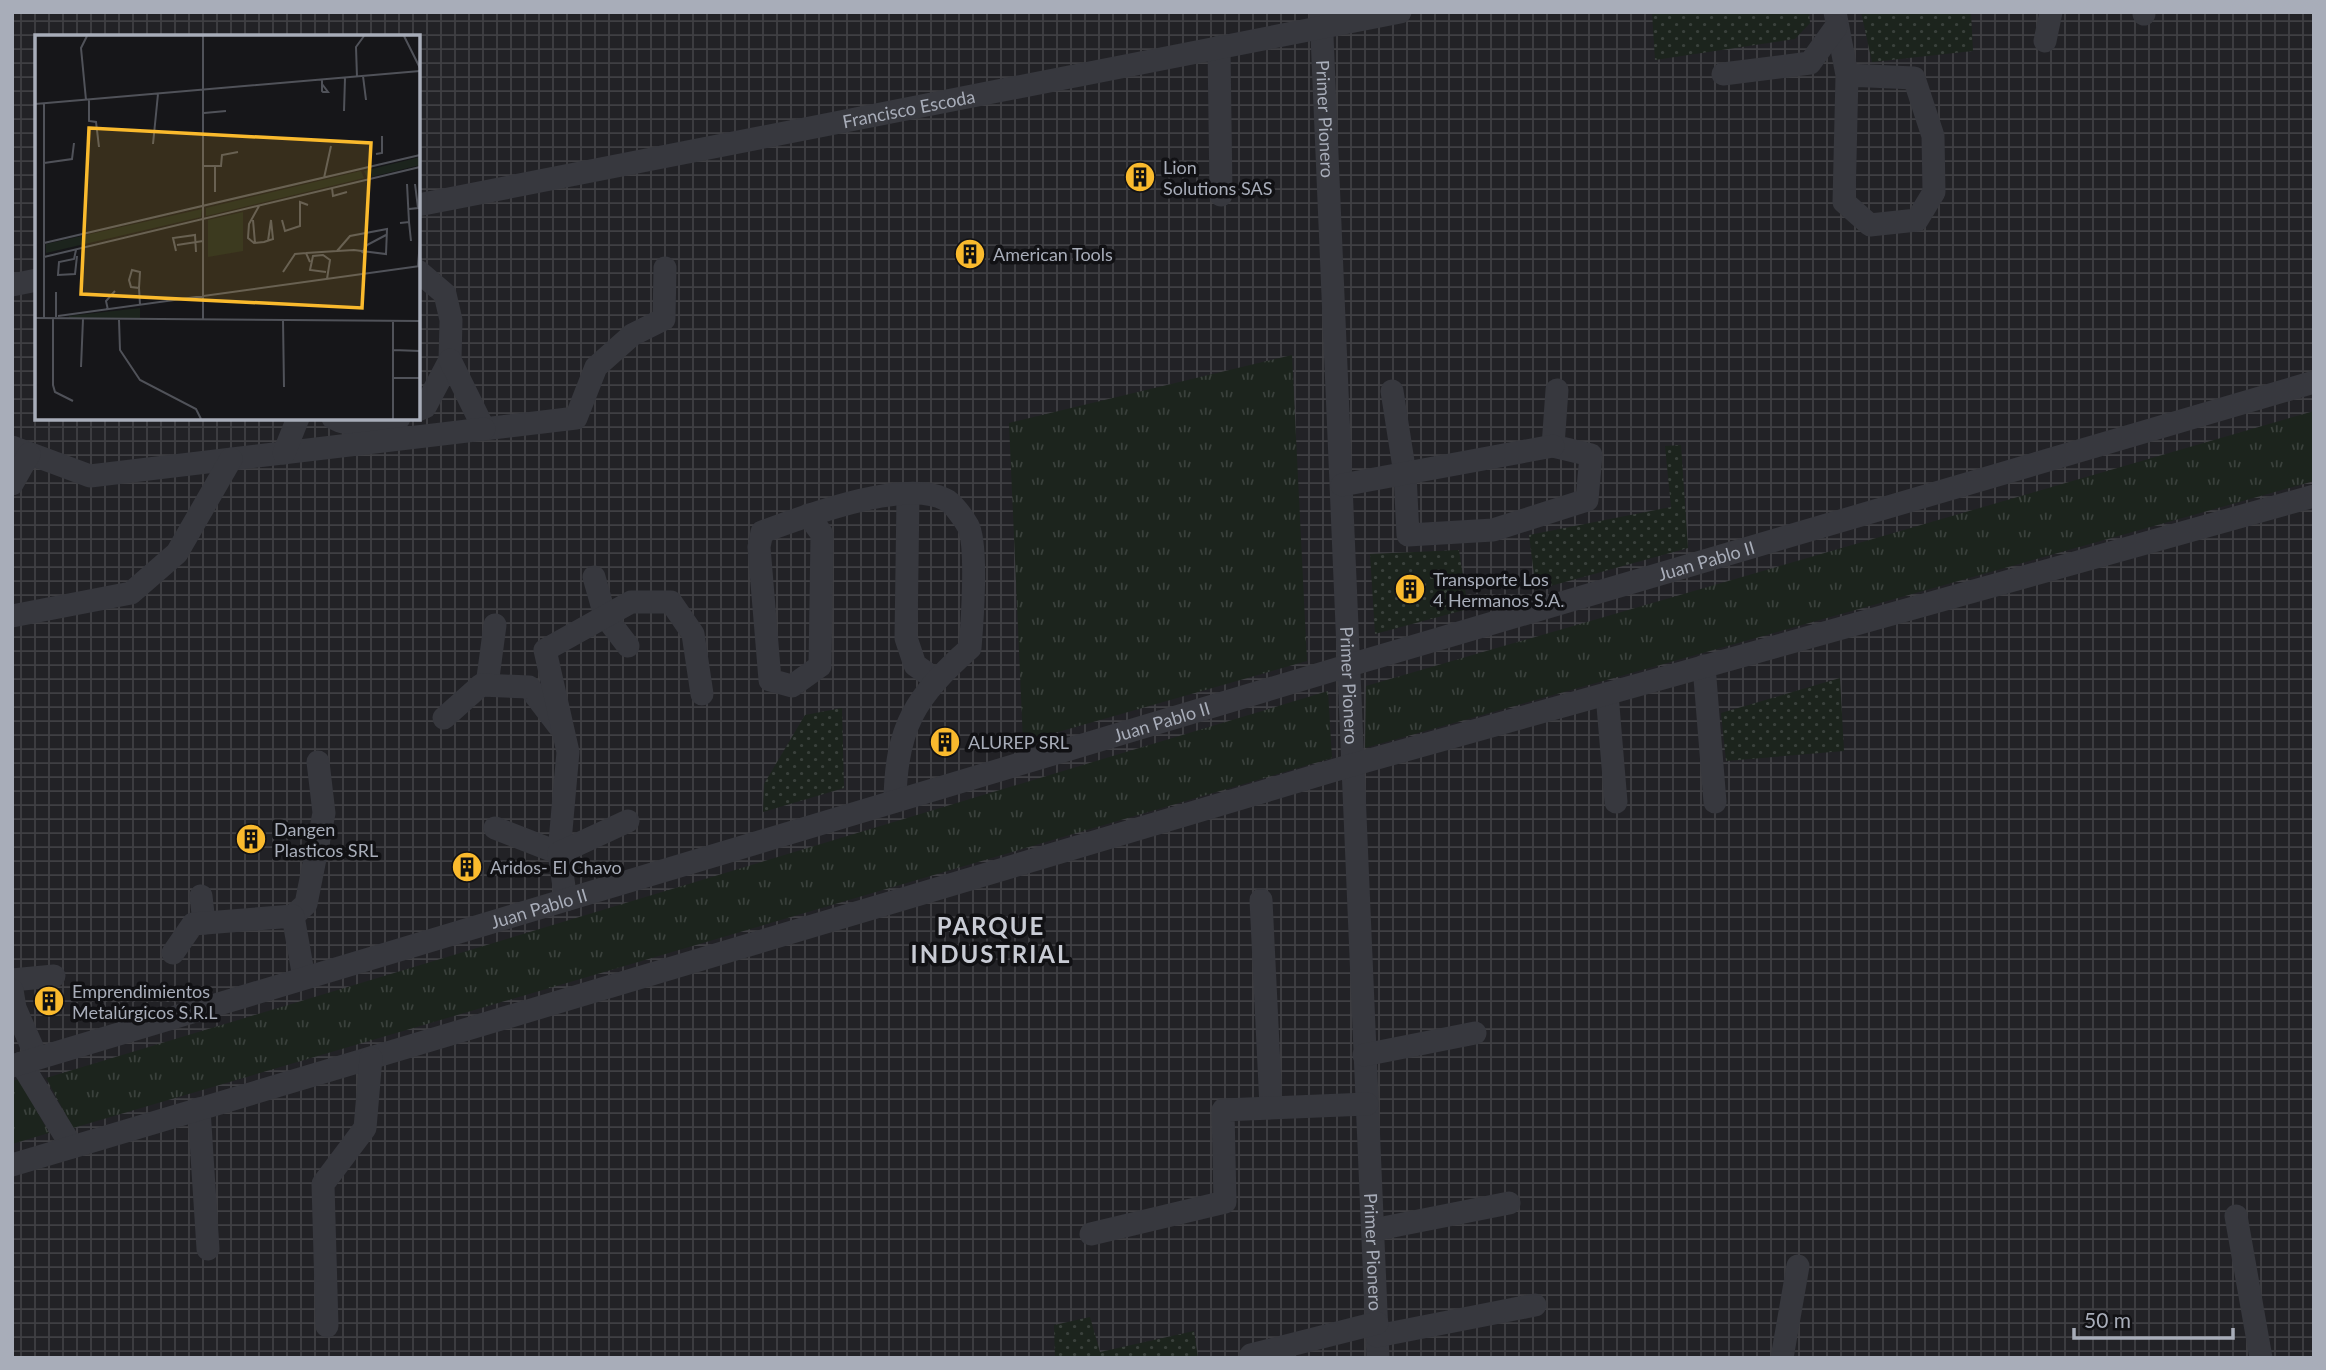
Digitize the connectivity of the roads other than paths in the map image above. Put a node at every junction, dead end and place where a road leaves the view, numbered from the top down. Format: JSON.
{"nodes":[{"id":1,"x":1400,"y":12,"type":"edge"},
{"id":2,"x":2051,"y":12,"type":"edge"},
{"id":3,"x":1321,"y":20,"type":"edge"},
{"id":4,"x":1835,"y":20,"type":"edge"},
{"id":5,"x":2045,"y":41,"type":"dead end"},
{"id":6,"x":1219,"y":47,"type":"junction"},
{"id":7,"x":1723,"y":74,"type":"dead end"},
{"id":8,"x":1847,"y":75,"type":"junction"},
{"id":9,"x":1221,"y":195,"type":"dead end"},
{"id":10,"x":420,"y":205,"type":"edge"},
{"id":11,"x":665,"y":268,"type":"dead end"},
{"id":12,"x":420,"y":273,"type":"edge"},
{"id":13,"x":35,"y":280,"type":"edge"},
{"id":14,"x":12,"y":285,"type":"edge"},
{"id":15,"x":450,"y":360,"type":"junction"},
{"id":16,"x":2314,"y":382,"type":"edge"},
{"id":17,"x":1557,"y":390,"type":"dead end"},
{"id":18,"x":1392,"y":391,"type":"dead end"},
{"id":19,"x":420,"y":409,"type":"edge"},
{"id":20,"x":297,"y":420,"type":"edge"},
{"id":21,"x":336,"y":420,"type":"edge"},
{"id":22,"x":395,"y":420,"type":"edge"},
{"id":23,"x":484,"y":429,"type":"junction"},
{"id":24,"x":1553,"y":446,"type":"junction"},
{"id":25,"x":20,"y":450,"type":"edge"},
{"id":26,"x":284,"y":453,"type":"junction"},
{"id":27,"x":231,"y":459,"type":"junction"},
{"id":28,"x":1405,"y":474,"type":"junction"},
{"id":29,"x":12,"y":484,"type":"edge"},
{"id":30,"x":1342,"y":485,"type":"junction"},
{"id":31,"x":908,"y":495,"type":"junction"},
{"id":32,"x":2314,"y":496,"type":"edge"},
{"id":33,"x":808,"y":515,"type":"junction"},
{"id":34,"x":594,"y":577,"type":"dead end"},
{"id":35,"x":12,"y":615,"type":"edge"},
{"id":36,"x":605,"y":616,"type":"junction"},
{"id":37,"x":495,"y":625,"type":"dead end"},
{"id":38,"x":628,"y":646,"type":"dead end"},
{"id":39,"x":1350,"y":665,"type":"junction"},
{"id":40,"x":1704,"y":666,"type":"junction"},
{"id":41,"x":935,"y":679,"type":"junction"},
{"id":42,"x":487,"y":685,"type":"junction"},
{"id":43,"x":702,"y":694,"type":"dead end"},
{"id":44,"x":1607,"y":694,"type":"junction"},
{"id":45,"x":444,"y":718,"type":"dead end"},
{"id":46,"x":564,"y":733,"type":"junction"},
{"id":47,"x":318,"y":762,"type":"dead end"},
{"id":48,"x":1352,"y":765,"type":"junction"},
{"id":49,"x":895,"y":801,"type":"junction"},
{"id":50,"x":1616,"y":802,"type":"dead end"},
{"id":51,"x":1715,"y":802,"type":"dead end"},
{"id":52,"x":628,"y":821,"type":"dead end"},
{"id":53,"x":495,"y":828,"type":"dead end"},
{"id":54,"x":559,"y":853,"type":"junction"},
{"id":55,"x":201,"y":896,"type":"dead end"},
{"id":56,"x":566,"y":900,"type":"junction"},
{"id":57,"x":1261,"y":900,"type":"dead end"},
{"id":58,"x":293,"y":916,"type":"junction"},
{"id":59,"x":204,"y":923,"type":"junction"},
{"id":60,"x":173,"y":953,"type":"dead end"},
{"id":61,"x":54,"y":976,"type":"dead end"},
{"id":62,"x":304,"y":978,"type":"junction"},
{"id":63,"x":12,"y":980,"type":"edge"},
{"id":64,"x":12,"y":990,"type":"edge"},
{"id":65,"x":1475,"y":1033,"type":"dead end"},
{"id":66,"x":1364,"y":1055,"type":"junction"},
{"id":67,"x":372,"y":1058,"type":"junction"},
{"id":68,"x":24,"y":1062,"type":"edge"},
{"id":69,"x":1367,"y":1104,"type":"junction"},
{"id":70,"x":1271,"y":1107,"type":"junction"},
{"id":71,"x":198,"y":1109,"type":"junction"},
{"id":72,"x":72,"y":1147,"type":"junction"},
{"id":73,"x":12,"y":1165,"type":"edge"},
{"id":74,"x":1509,"y":1203,"type":"dead end"},
{"id":75,"x":2236,"y":1216,"type":"dead end"},
{"id":76,"x":1373,"y":1230,"type":"junction"},
{"id":77,"x":1091,"y":1234,"type":"dead end"},
{"id":78,"x":208,"y":1249,"type":"dead end"},
{"id":79,"x":1798,"y":1265,"type":"dead end"},
{"id":80,"x":1535,"y":1305,"type":"dead end"},
{"id":81,"x":327,"y":1326,"type":"dead end"},
{"id":82,"x":1377,"y":1339,"type":"edge"},
{"id":83,"x":1251,"y":1355,"type":"dead end"},
{"id":84,"x":1782,"y":1358,"type":"edge"},
{"id":85,"x":2261,"y":1358,"type":"edge"}],
"edges":[{"from":1,"to":3,"type":"street","name":"Francisco Escoda"},
{"from":2,"to":5,"type":"street"},
{"from":3,"to":6,"type":"street","name":"Francisco Escoda"},
{"from":3,"to":30,"type":"street","name":"Primer Pionero"},
{"from":4,"to":7,"type":"street"},
{"from":4,"to":8,"type":"street"},
{"from":6,"to":9,"type":"street"},
{"from":6,"to":10,"type":"street","name":"Francisco Escoda"},
{"from":8,"to":8,"type":"street"},
{"from":11,"to":23,"type":"street"},
{"from":12,"to":15,"type":"street"},
{"from":13,"to":14,"type":"street"},
{"from":15,"to":19,"type":"street"},
{"from":15,"to":23,"type":"street"},
{"from":16,"to":39,"type":"street","name":"Juan Pablo II"},
{"from":17,"to":24,"type":"street"},
{"from":18,"to":28,"type":"street"},
{"from":20,"to":26,"type":"street"},
{"from":21,"to":22,"type":"street"},
{"from":23,"to":26,"type":"street"},
{"from":24,"to":28,"type":"street"},
{"from":24,"to":28,"type":"street"},
{"from":25,"to":27,"type":"street"},
{"from":25,"to":29,"type":"street"},
{"from":26,"to":27,"type":"street"},
{"from":27,"to":35,"type":"street"},
{"from":28,"to":30,"type":"street"},
{"from":30,"to":39,"type":"street","name":"Primer Pionero"},
{"from":31,"to":33,"type":"street"},
{"from":31,"to":41,"type":"street"},
{"from":31,"to":41,"type":"street"},
{"from":32,"to":40,"type":"street"},
{"from":33,"to":33,"type":"street"},
{"from":34,"to":36,"type":"street"},
{"from":36,"to":38,"type":"street"},
{"from":36,"to":43,"type":"street"},
{"from":36,"to":46,"type":"street"},
{"from":37,"to":42,"type":"street"},
{"from":39,"to":48,"type":"street","name":"Primer Pionero"},
{"from":39,"to":49,"type":"street","name":"Juan Pablo II"},
{"from":40,"to":44,"type":"street"},
{"from":40,"to":51,"type":"street"},
{"from":41,"to":49,"type":"street"},
{"from":42,"to":45,"type":"street"},
{"from":42,"to":46,"type":"street"},
{"from":44,"to":48,"type":"street"},
{"from":44,"to":50,"type":"street"},
{"from":46,"to":54,"type":"street"},
{"from":47,"to":58,"type":"street"},
{"from":48,"to":66,"type":"street","name":"Primer Pionero"},
{"from":48,"to":67,"type":"street"},
{"from":49,"to":56,"type":"street","name":"Juan Pablo II"},
{"from":52,"to":54,"type":"street"},
{"from":53,"to":54,"type":"street"},
{"from":54,"to":56,"type":"street"},
{"from":55,"to":59,"type":"street"},
{"from":56,"to":62,"type":"street","name":"Juan Pablo II"},
{"from":57,"to":70,"type":"street"},
{"from":58,"to":59,"type":"street"},
{"from":58,"to":62,"type":"street"},
{"from":59,"to":60,"type":"street"},
{"from":61,"to":63,"type":"street"},
{"from":62,"to":68,"type":"street","name":"Juan Pablo II"},
{"from":64,"to":68,"type":"street"},
{"from":65,"to":66,"type":"street"},
{"from":66,"to":69,"type":"street","name":"Primer Pionero"},
{"from":67,"to":71,"type":"street"},
{"from":67,"to":81,"type":"street"},
{"from":68,"to":72,"type":"street"},
{"from":69,"to":70,"type":"street"},
{"from":69,"to":76,"type":"street","name":"Primer Pionero"},
{"from":70,"to":77,"type":"street"},
{"from":71,"to":72,"type":"street"},
{"from":71,"to":78,"type":"street"},
{"from":72,"to":73,"type":"street"},
{"from":74,"to":76,"type":"street"},
{"from":75,"to":85,"type":"street"},
{"from":76,"to":82,"type":"street","name":"Primer Pionero"},
{"from":79,"to":84,"type":"street"},
{"from":80,"to":82,"type":"street"},
{"from":82,"to":83,"type":"street"}]}
